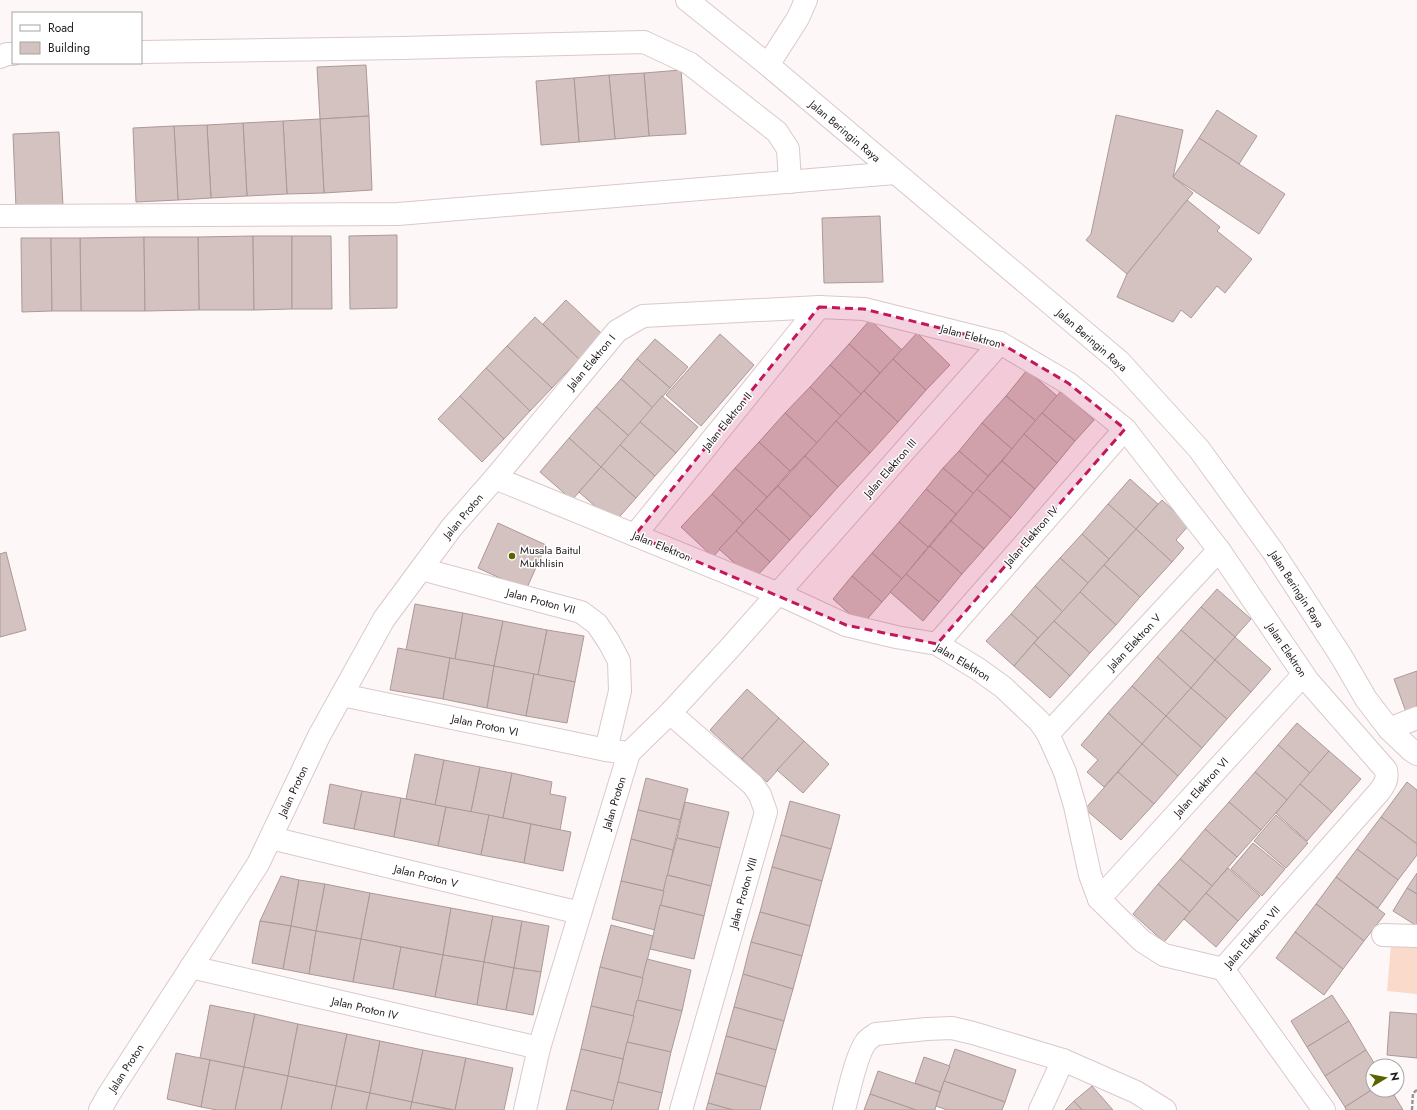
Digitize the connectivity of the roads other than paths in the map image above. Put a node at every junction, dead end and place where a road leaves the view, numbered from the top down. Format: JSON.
{"nodes":[{"id":1,"x":687,"y":0,"type":"edge"},
{"id":2,"x":806,"y":0,"type":"edge"},
{"id":3,"x":142,"y":52,"type":"edge"},
{"id":4,"x":12,"y":54,"type":"edge"},
{"id":5,"x":0,"y":57,"type":"edge"},
{"id":6,"x":768,"y":65,"type":"junction"},
{"id":7,"x":895,"y":173,"type":"junction"},
{"id":8,"x":790,"y":182,"type":"junction"},
{"id":9,"x":0,"y":216,"type":"edge"},
{"id":10,"x":819,"y":307,"type":"junction"},
{"id":11,"x":1000,"y":342,"type":"junction"},
{"id":12,"x":1125,"y":429,"type":"junction"},
{"id":13,"x":495,"y":478,"type":"junction"},
{"id":14,"x":635,"y":535,"type":"junction"},
{"id":15,"x":1219,"y":550,"type":"junction"},
{"id":16,"x":421,"y":569,"type":"junction"},
{"id":17,"x":773,"y":601,"type":"junction"},
{"id":18,"x":937,"y":644,"type":"junction"},
{"id":19,"x":1304,"y":675,"type":"junction"},
{"id":20,"x":342,"y":695,"type":"junction"},
{"id":21,"x":670,"y":713,"type":"junction"},
{"id":22,"x":1417,"y":718,"type":"edge"},
{"id":23,"x":1389,"y":730,"type":"junction"},
{"id":24,"x":1048,"y":734,"type":"junction"},
{"id":25,"x":606,"y":750,"type":"junction"},
{"id":26,"x":629,"y":752,"type":"junction"},
{"id":27,"x":1417,"y":754,"type":"edge"},
{"id":28,"x":1379,"y":792,"type":"joint"},
{"id":29,"x":271,"y":838,"type":"junction"},
{"id":30,"x":1099,"y":899,"type":"junction"},
{"id":31,"x":580,"y":913,"type":"junction"},
{"id":32,"x":1383,"y":935,"type":"dead end"},
{"id":33,"x":1417,"y":936,"type":"edge"},
{"id":34,"x":192,"y":967,"type":"junction"},
{"id":35,"x":1222,"y":969,"type":"junction"},
{"id":36,"x":539,"y":1048,"type":"junction"},
{"id":37,"x":1063,"y":1060,"type":"junction"},
{"id":38,"x":104,"y":1109,"type":"edge"},
{"id":39,"x":525,"y":1110,"type":"edge"},
{"id":40,"x":681,"y":1110,"type":"edge"},
{"id":41,"x":844,"y":1110,"type":"edge"},
{"id":42,"x":1040,"y":1110,"type":"edge"},
{"id":43,"x":1165,"y":1110,"type":"edge"},
{"id":44,"x":1324,"y":1110,"type":"edge"}],
"edges":[{"from":1,"to":6,"type":"street","name":"Jalan Beringin Raya"},
{"from":2,"to":6,"type":"street"},
{"from":3,"to":8,"type":"street"},
{"from":4,"to":5,"type":"street"},
{"from":6,"to":7,"type":"street","name":"Jalan Beringin Raya"},
{"from":7,"to":8,"type":"street"},
{"from":7,"to":23,"type":"street","name":"Jalan Beringin Raya"},
{"from":8,"to":9,"type":"street"},
{"from":10,"to":11,"type":"street","name":"Jalan Elektron"},
{"from":10,"to":13,"type":"street","name":"Jalan Elektron I"},
{"from":10,"to":14,"type":"street","name":"Jalan Elektron II"},
{"from":11,"to":12,"type":"street","name":"Jalan Elektron"},
{"from":11,"to":17,"type":"street","name":"Jalan Elektron III"},
{"from":12,"to":15,"type":"street","name":"Jalan Elektron"},
{"from":12,"to":18,"type":"street","name":"Jalan Elektron IV"},
{"from":13,"to":14,"type":"street","name":"Jalan Elektron"},
{"from":13,"to":16,"type":"street","name":"Jalan Proton"},
{"from":14,"to":17,"type":"street","name":"Jalan Elektron"},
{"from":15,"to":19,"type":"street","name":"Jalan Elektron"},
{"from":15,"to":24,"type":"street","name":"Jalan Elektron V"},
{"from":16,"to":20,"type":"street","name":"Jalan Proton"},
{"from":16,"to":25,"type":"street","name":"Jalan Proton VII"},
{"from":17,"to":18,"type":"street","name":"Jalan Elektron"},
{"from":17,"to":21,"type":"street","name":"Jalan Proton"},
{"from":18,"to":24,"type":"street","name":"Jalan Elektron"},
{"from":19,"to":28,"type":"street","name":"Jalan Elektron"},
{"from":19,"to":30,"type":"street","name":"Jalan Elektron VI"},
{"from":20,"to":25,"type":"street","name":"Jalan Proton VI"},
{"from":20,"to":29,"type":"street","name":"Jalan Proton"},
{"from":21,"to":26,"type":"street","name":"Jalan Proton"},
{"from":21,"to":40,"type":"street","name":"Jalan Proton VIII"},
{"from":22,"to":23,"type":"street"},
{"from":23,"to":27,"type":"street","name":"Jalan Beringin Raya"},
{"from":24,"to":30,"type":"street","name":"Jalan Elektron"},
{"from":25,"to":26,"type":"street","name":"Jalan Proton VI"},
{"from":26,"to":31,"type":"street","name":"Jalan Proton"},
{"from":28,"to":35,"type":"street","name":"Jalan Elektron VII"},
{"from":29,"to":31,"type":"street","name":"Jalan Proton V"},
{"from":29,"to":34,"type":"street","name":"Jalan Proton"},
{"from":30,"to":35,"type":"street","name":"Jalan Elektron"},
{"from":31,"to":36,"type":"street","name":"Jalan Proton"},
{"from":32,"to":33,"type":"street"},
{"from":34,"to":36,"type":"street","name":"Jalan Proton IV"},
{"from":34,"to":38,"type":"street","name":"Jalan Proton"},
{"from":35,"to":44,"type":"street","name":"Jalan Elektron VII"},
{"from":36,"to":39,"type":"street","name":"Jalan Proton"},
{"from":37,"to":41,"type":"street"},
{"from":37,"to":42,"type":"street"},
{"from":37,"to":43,"type":"street"}]}
